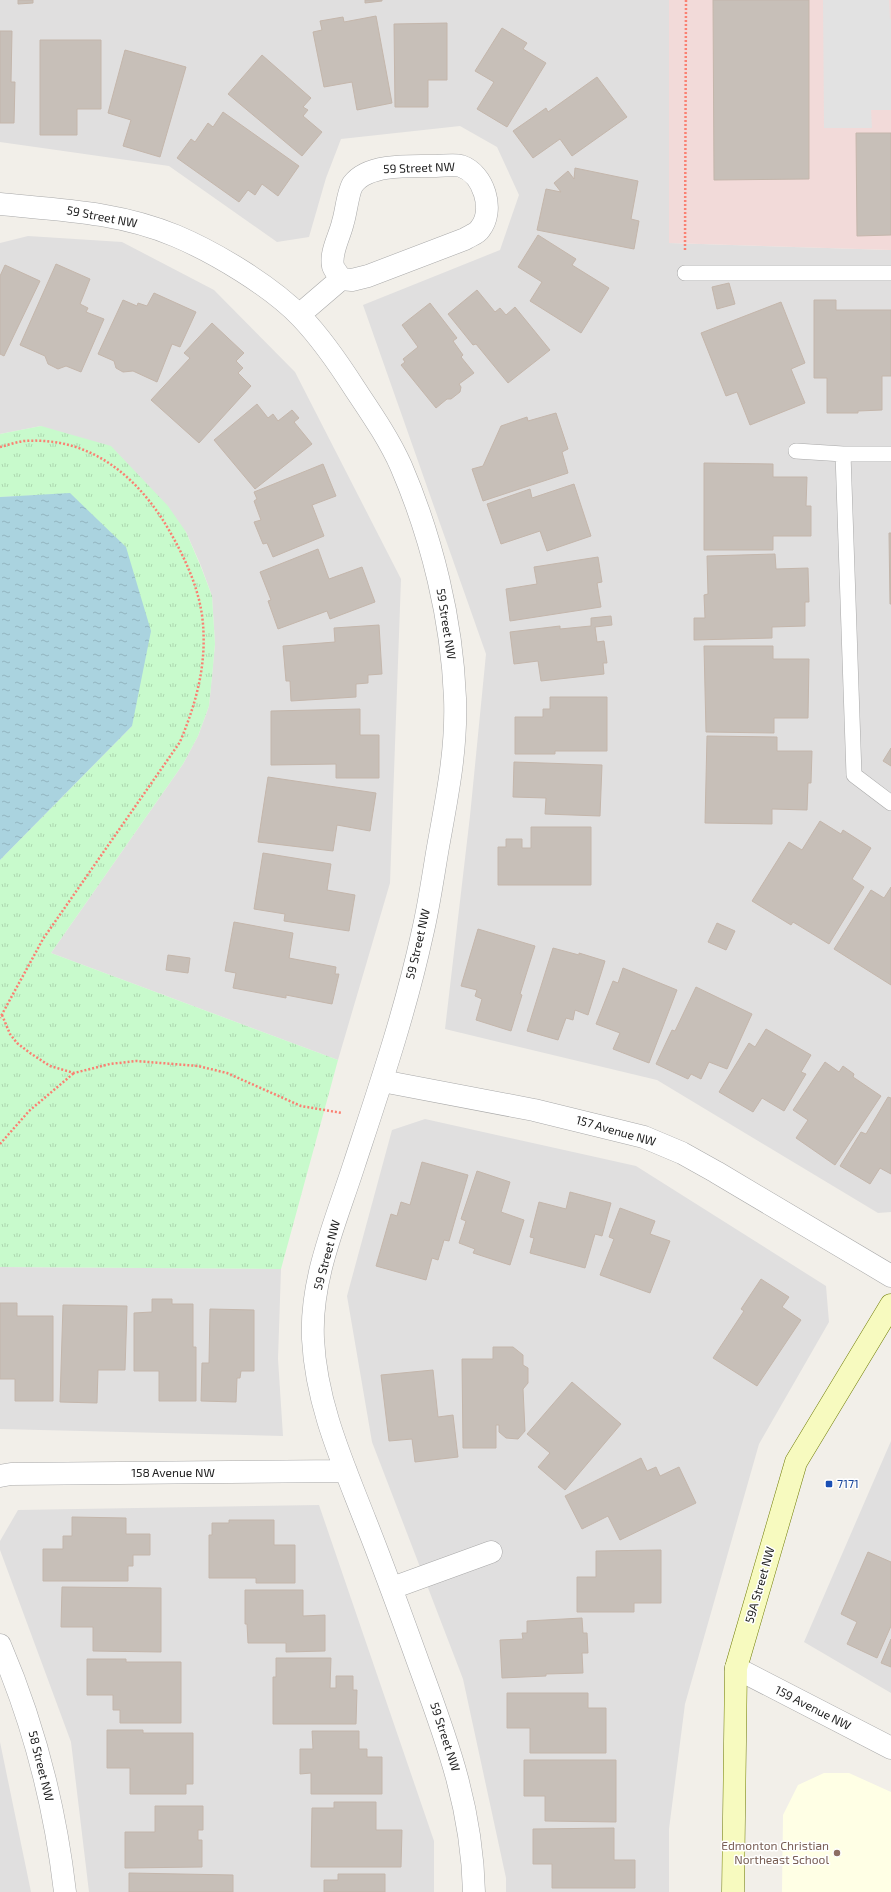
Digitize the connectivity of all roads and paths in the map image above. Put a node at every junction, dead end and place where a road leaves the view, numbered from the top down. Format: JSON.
{"nodes":[{"id":1,"x":686,"y":0,"type":"edge"},
{"id":2,"x":0,"y":204,"type":"edge"},
{"id":3,"x":891,"y":272,"type":"edge"},
{"id":4,"x":685,"y":273,"type":"joint"},
{"id":5,"x":341,"y":278,"type":"junction"},
{"id":6,"x":299,"y":315,"type":"junction"},
{"id":7,"x":0,"y":447,"type":"edge"},
{"id":8,"x":796,"y":451,"type":"dead end"},
{"id":9,"x":843,"y":454,"type":"junction"},
{"id":10,"x":891,"y":454,"type":"edge"},
{"id":11,"x":891,"y":803,"type":"edge"},
{"id":12,"x":1,"y":1016,"type":"edge"},
{"id":13,"x":74,"y":1073,"type":"junction"},
{"id":14,"x":382,"y":1081,"type":"junction"},
{"id":15,"x":370,"y":1118,"type":"junction"},
{"id":16,"x":0,"y":1144,"type":"edge"},
{"id":17,"x":891,"y":1276,"type":"edge"},
{"id":18,"x":891,"y":1305,"type":"edge"},
{"id":19,"x":346,"y":1471,"type":"junction"},
{"id":20,"x":0,"y":1476,"type":"edge"},
{"id":21,"x":491,"y":1552,"type":"dead end"},
{"id":22,"x":392,"y":1588,"type":"junction"},
{"id":23,"x":0,"y":1644,"type":"edge"},
{"id":24,"x":736,"y":1668,"type":"junction"},
{"id":25,"x":891,"y":1748,"type":"edge"},
{"id":26,"x":65,"y":1892,"type":"edge"},
{"id":27,"x":474,"y":1892,"type":"edge"},
{"id":28,"x":733,"y":1892,"type":"edge"}],
"edges":[{"from":1,"to":4,"type":"path"},
{"from":2,"to":6,"type":"street","name":"59 Street NW"},
{"from":3,"to":4,"type":"lane"},
{"from":5,"to":5,"type":"street","name":"59 Street NW"},
{"from":5,"to":6,"type":"street"},
{"from":6,"to":14,"type":"street","name":"59 Street NW"},
{"from":7,"to":12,"type":"path"},
{"from":8,"to":9,"type":"lane"},
{"from":9,"to":10,"type":"lane"},
{"from":9,"to":11,"type":"lane"},
{"from":12,"to":13,"type":"path"},
{"from":13,"to":15,"type":"path"},
{"from":13,"to":16,"type":"path"},
{"from":14,"to":15,"type":"street","name":"59 Street NW"},
{"from":14,"to":17,"type":"street","name":"157 Avenue NW"},
{"from":15,"to":19,"type":"street","name":"59 Street NW"},
{"from":18,"to":24,"type":"street","name":"59A Street NW"},
{"from":19,"to":20,"type":"street","name":"158 Avenue NW"},
{"from":19,"to":22,"type":"street","name":"59 Street NW"},
{"from":21,"to":22,"type":"street"},
{"from":22,"to":27,"type":"street","name":"59 Street NW"},
{"from":23,"to":26,"type":"street","name":"58 Street NW"},
{"from":24,"to":25,"type":"street","name":"159 Avenue NW"},
{"from":24,"to":28,"type":"street","name":"59A Street NW"}]}
